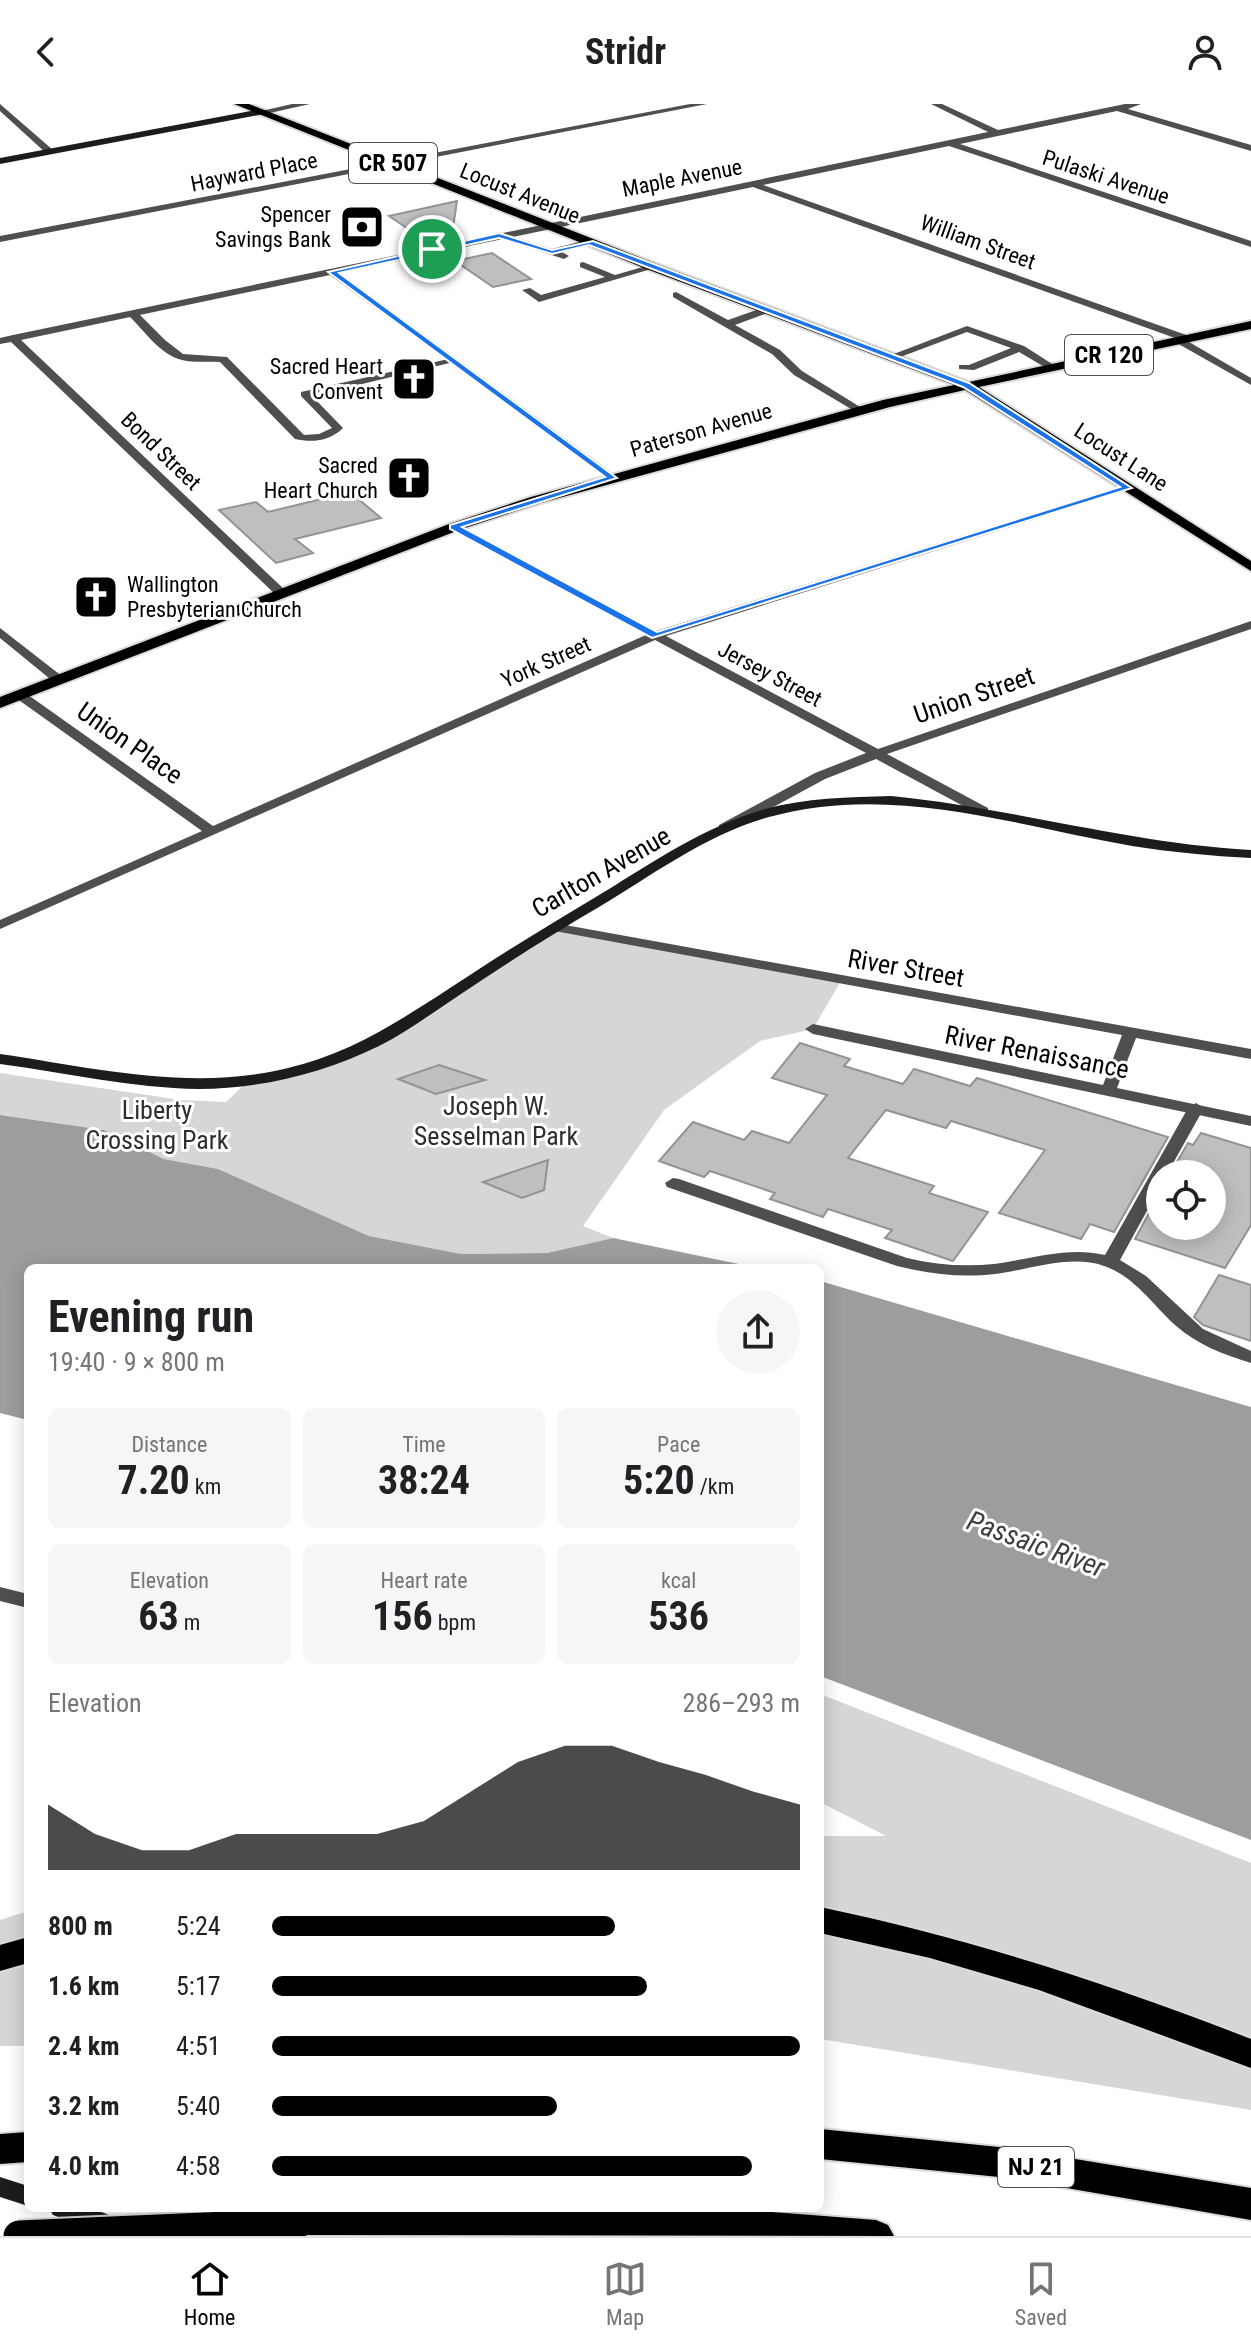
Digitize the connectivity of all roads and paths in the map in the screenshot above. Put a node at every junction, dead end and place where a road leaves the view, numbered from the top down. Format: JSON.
{"nodes":[{"id":1,"x":239,"y":104,"type":"edge"},
{"id":2,"x":306,"y":104,"type":"edge"},
{"id":3,"x":703,"y":104,"type":"edge"},
{"id":4,"x":935,"y":104,"type":"edge"},
{"id":5,"x":1137,"y":104,"type":"edge"},
{"id":6,"x":0,"y":106,"type":"edge"},
{"id":7,"x":1118,"y":108,"type":"junction"},
{"id":8,"x":261,"y":112,"type":"junction"},
{"id":9,"x":996,"y":133,"type":"junction"},
{"id":10,"x":949,"y":143,"type":"junction"},
{"id":11,"x":1251,"y":148,"type":"edge"},
{"id":12,"x":50,"y":152,"type":"junction"},
{"id":13,"x":0,"y":161,"type":"edge"},
{"id":14,"x":393,"y":163,"type":"junction"},
{"id":15,"x":754,"y":184,"type":"junction"},
{"id":16,"x":546,"y":225,"type":"junction"},
{"id":17,"x":499,"y":235,"type":"junction"},
{"id":18,"x":0,"y":239,"type":"edge"},
{"id":19,"x":590,"y":242,"type":"junction"},
{"id":20,"x":1251,"y":244,"type":"edge"},
{"id":21,"x":552,"y":252,"type":"junction"},
{"id":22,"x":564,"y":256,"type":"dead end"},
{"id":23,"x":583,"y":265,"type":"dead end"},
{"id":24,"x":653,"y":267,"type":"junction"},
{"id":25,"x":332,"y":272,"type":"junction"},
{"id":26,"x":613,"y":277,"type":"junction"},
{"id":27,"x":527,"y":290,"type":"dead end"},
{"id":28,"x":676,"y":295,"type":"dead end"},
{"id":29,"x":766,"y":310,"type":"junction"},
{"id":30,"x":132,"y":313,"type":"junction"},
{"id":31,"x":727,"y":324,"type":"junction"},
{"id":32,"x":1251,"y":325,"type":"edge"},
{"id":33,"x":13,"y":338,"type":"junction"},
{"id":34,"x":1184,"y":340,"type":"junction"},
{"id":35,"x":0,"y":341,"type":"edge"},
{"id":36,"x":943,"y":344,"type":"junction"},
{"id":37,"x":958,"y":346,"type":"dead end"},
{"id":38,"x":915,"y":348,"type":"junction"},
{"id":39,"x":1020,"y":348,"type":"junction"},
{"id":40,"x":933,"y":355,"type":"dead end"},
{"id":41,"x":891,"y":357,"type":"junction"},
{"id":42,"x":453,"y":361,"type":"junction"},
{"id":43,"x":963,"y":367,"type":"dead end"},
{"id":44,"x":1052,"y":367,"type":"junction"},
{"id":45,"x":1251,"y":382,"type":"edge"},
{"id":46,"x":966,"y":385,"type":"junction"},
{"id":47,"x":860,"y":410,"type":"junction"},
{"id":48,"x":612,"y":478,"type":"junction"},
{"id":49,"x":1127,"y":488,"type":"junction"},
{"id":50,"x":454,"y":527,"type":"junction"},
{"id":51,"x":1251,"y":567,"type":"edge"},
{"id":52,"x":281,"y":593,"type":"junction"},
{"id":53,"x":1251,"y":625,"type":"edge"},
{"id":54,"x":0,"y":632,"type":"edge"},
{"id":55,"x":656,"y":635,"type":"junction"},
{"id":56,"x":59,"y":680,"type":"junction"},
{"id":57,"x":20,"y":695,"type":"junction"},
{"id":58,"x":0,"y":703,"type":"edge"},
{"id":59,"x":876,"y":754,"type":"junction"},
{"id":60,"x":983,"y":811,"type":"junction"},
{"id":61,"x":720,"y":830,"type":"junction"},
{"id":62,"x":212,"y":831,"type":"junction"},
{"id":63,"x":1251,"y":854,"type":"edge"},
{"id":64,"x":0,"y":925,"type":"edge"},
{"id":65,"x":554,"y":927,"type":"junction"},
{"id":66,"x":813,"y":1029,"type":"dead end"},
{"id":67,"x":1130,"y":1033,"type":"junction"},
{"id":68,"x":1251,"y":1054,"type":"edge"},
{"id":69,"x":0,"y":1059,"type":"edge"},
{"id":70,"x":1108,"y":1091,"type":"junction"},
{"id":71,"x":1196,"y":1108,"type":"junction"},
{"id":72,"x":1251,"y":1121,"type":"edge"},
{"id":73,"x":673,"y":1183,"type":"dead end"},
{"id":74,"x":1110,"y":1262,"type":"junction"},
{"id":75,"x":1251,"y":1357,"type":"edge"},
{"id":76,"x":0,"y":1594,"type":"edge"},
{"id":77,"x":24,"y":1600,"type":"edge"},
{"id":78,"x":824,"y":1921,"type":"edge"},
{"id":79,"x":24,"y":1951,"type":"edge"},
{"id":80,"x":0,"y":1958,"type":"edge"},
{"id":81,"x":1251,"y":2054,"type":"edge"},
{"id":82,"x":824,"y":2144,"type":"edge"},
{"id":83,"x":24,"y":2147,"type":"edge"},
{"id":84,"x":0,"y":2149,"type":"edge"},
{"id":85,"x":0,"y":2187,"type":"edge"},
{"id":86,"x":24,"y":2195,"type":"edge"},
{"id":87,"x":1251,"y":2204,"type":"edge"},
{"id":88,"x":73,"y":2212,"type":"edge"},
{"id":89,"x":19,"y":2236,"type":"edge"},
{"id":90,"x":144,"y":2236,"type":"edge"},
{"id":91,"x":876,"y":2236,"type":"edge"}],
"edges":[{"from":1,"to":8,"type":"main road","name":"Locust Avenue","number":"CR 507"},
{"from":2,"to":8,"type":"street"},
{"from":3,"to":14,"type":"street","name":"Hayward Place"},
{"from":4,"to":9,"type":"street"},
{"from":5,"to":7,"type":"street","name":"Maple Avenue"},
{"from":6,"to":12,"type":"street"},
{"from":7,"to":9,"type":"street","name":"Maple Avenue"},
{"from":7,"to":11,"type":"street"},
{"from":8,"to":12,"type":"street"},
{"from":8,"to":14,"type":"main road","name":"Locust Avenue","number":"CR 507"},
{"from":9,"to":10,"type":"street","name":"Maple Avenue"},
{"from":10,"to":15,"type":"street","name":"Maple Avenue"},
{"from":10,"to":20,"type":"street","name":"Pulaski Avenue"},
{"from":12,"to":13,"type":"street"},
{"from":14,"to":16,"type":"main road","name":"Locust Avenue","number":"CR 507"},
{"from":14,"to":18,"type":"street","name":"Hayward Place"},
{"from":15,"to":16,"type":"street","name":"Maple Avenue"},
{"from":15,"to":34,"type":"street","name":"William Street"},
{"from":16,"to":17,"type":"street","name":"Maple Avenue"},
{"from":16,"to":19,"type":"main road","name":"Locust Avenue","number":"CR 507"},
{"from":17,"to":21,"type":"street"},
{"from":17,"to":25,"type":"street","name":"Maple Avenue"},
{"from":19,"to":21,"type":"street"},
{"from":19,"to":24,"type":"main road","name":"Locust Avenue","number":"CR 507"},
{"from":21,"to":22,"type":"street"},
{"from":23,"to":26,"type":"street"},
{"from":24,"to":26,"type":"street"},
{"from":24,"to":29,"type":"main road","name":"Locust Avenue","number":"CR 507"},
{"from":25,"to":30,"type":"street","name":"Maple Avenue"},
{"from":25,"to":42,"type":"street"},
{"from":26,"to":27,"type":"street"},
{"from":28,"to":31,"type":"street"},
{"from":29,"to":31,"type":"street"},
{"from":29,"to":41,"type":"main road","name":"Locust Avenue","number":"CR 507"},
{"from":30,"to":33,"type":"street","name":"Maple Avenue"},
{"from":30,"to":42,"type":"street"},
{"from":31,"to":47,"type":"street"},
{"from":32,"to":34,"type":"main road","name":"Paterson Avenue","number":"CR 120"},
{"from":33,"to":35,"type":"street","name":"Maple Avenue"},
{"from":33,"to":52,"type":"street","name":"Bond Street"},
{"from":34,"to":44,"type":"main road","name":"Paterson Avenue","number":"CR 120"},
{"from":34,"to":45,"type":"street","name":"William Street"},
{"from":36,"to":37,"type":"street"},
{"from":36,"to":38,"type":"street"},
{"from":36,"to":39,"type":"street"},
{"from":38,"to":40,"type":"street"},
{"from":38,"to":41,"type":"street"},
{"from":39,"to":43,"type":"street"},
{"from":39,"to":44,"type":"street"},
{"from":41,"to":46,"type":"main road","name":"Locust Avenue","number":"CR 507"},
{"from":42,"to":48,"type":"street"},
{"from":44,"to":46,"type":"main road","name":"Paterson Avenue","number":"CR 120"},
{"from":46,"to":47,"type":"main road","name":"Paterson Avenue","number":"CR 120"},
{"from":46,"to":49,"type":"main road","name":"Locust Lane","number":"CR 507"},
{"from":47,"to":48,"type":"main road","name":"Paterson Avenue","number":"CR 120"},
{"from":48,"to":50,"type":"main road","name":"Paterson Avenue","number":"CR 120"},
{"from":49,"to":51,"type":"main road","name":"Locust Lane","number":"CR 507"},
{"from":49,"to":55,"type":"street","name":"York Street"},
{"from":50,"to":52,"type":"main road","name":"Paterson Avenue","number":"CR 120"},
{"from":50,"to":55,"type":"street","name":"Jersey Street"},
{"from":52,"to":56,"type":"main road","name":"Paterson Avenue","number":"CR 120"},
{"from":53,"to":59,"type":"street","name":"Union Street"},
{"from":54,"to":56,"type":"street"},
{"from":55,"to":59,"type":"street","name":"Jersey Street"},
{"from":55,"to":62,"type":"street","name":"York Street"},
{"from":56,"to":57,"type":"main road","name":"Paterson Avenue","number":"CR 120"},
{"from":57,"to":58,"type":"main road","name":"Paterson Avenue","number":"CR 120"},
{"from":57,"to":62,"type":"street","name":"Union Place"},
{"from":59,"to":60,"type":"street","name":"Jersey Street"},
{"from":59,"to":61,"type":"street","name":"Union Street"},
{"from":60,"to":61,"type":"street","name":"Carlton Avenue"},
{"from":60,"to":63,"type":"street","name":"Carlton Avenue"},
{"from":61,"to":65,"type":"street","name":"Carlton Avenue"},
{"from":62,"to":64,"type":"street","name":"York Street"},
{"from":65,"to":67,"type":"street","name":"River Street"},
{"from":65,"to":69,"type":"street","name":"Carlton Avenue"},
{"from":66,"to":70,"type":"street","name":"River Renaissance"},
{"from":67,"to":68,"type":"street","name":"River Street"},
{"from":67,"to":70,"type":"street"},
{"from":70,"to":71,"type":"street","name":"River Renaissance"},
{"from":71,"to":72,"type":"street","name":"River Renaissance"},
{"from":71,"to":74,"type":"street"},
{"from":73,"to":74,"type":"street"},
{"from":74,"to":75,"type":"street"},
{"from":76,"to":77,"type":"street"},
{"from":78,"to":81,"type":"highway"},
{"from":79,"to":80,"type":"highway"},
{"from":82,"to":87,"type":"highway","number":"NJ 21"},
{"from":83,"to":84,"type":"highway"},
{"from":85,"to":86,"type":"street"},
{"from":88,"to":90,"type":"street"},
{"from":89,"to":91,"type":"highway","bridge":true}]}
